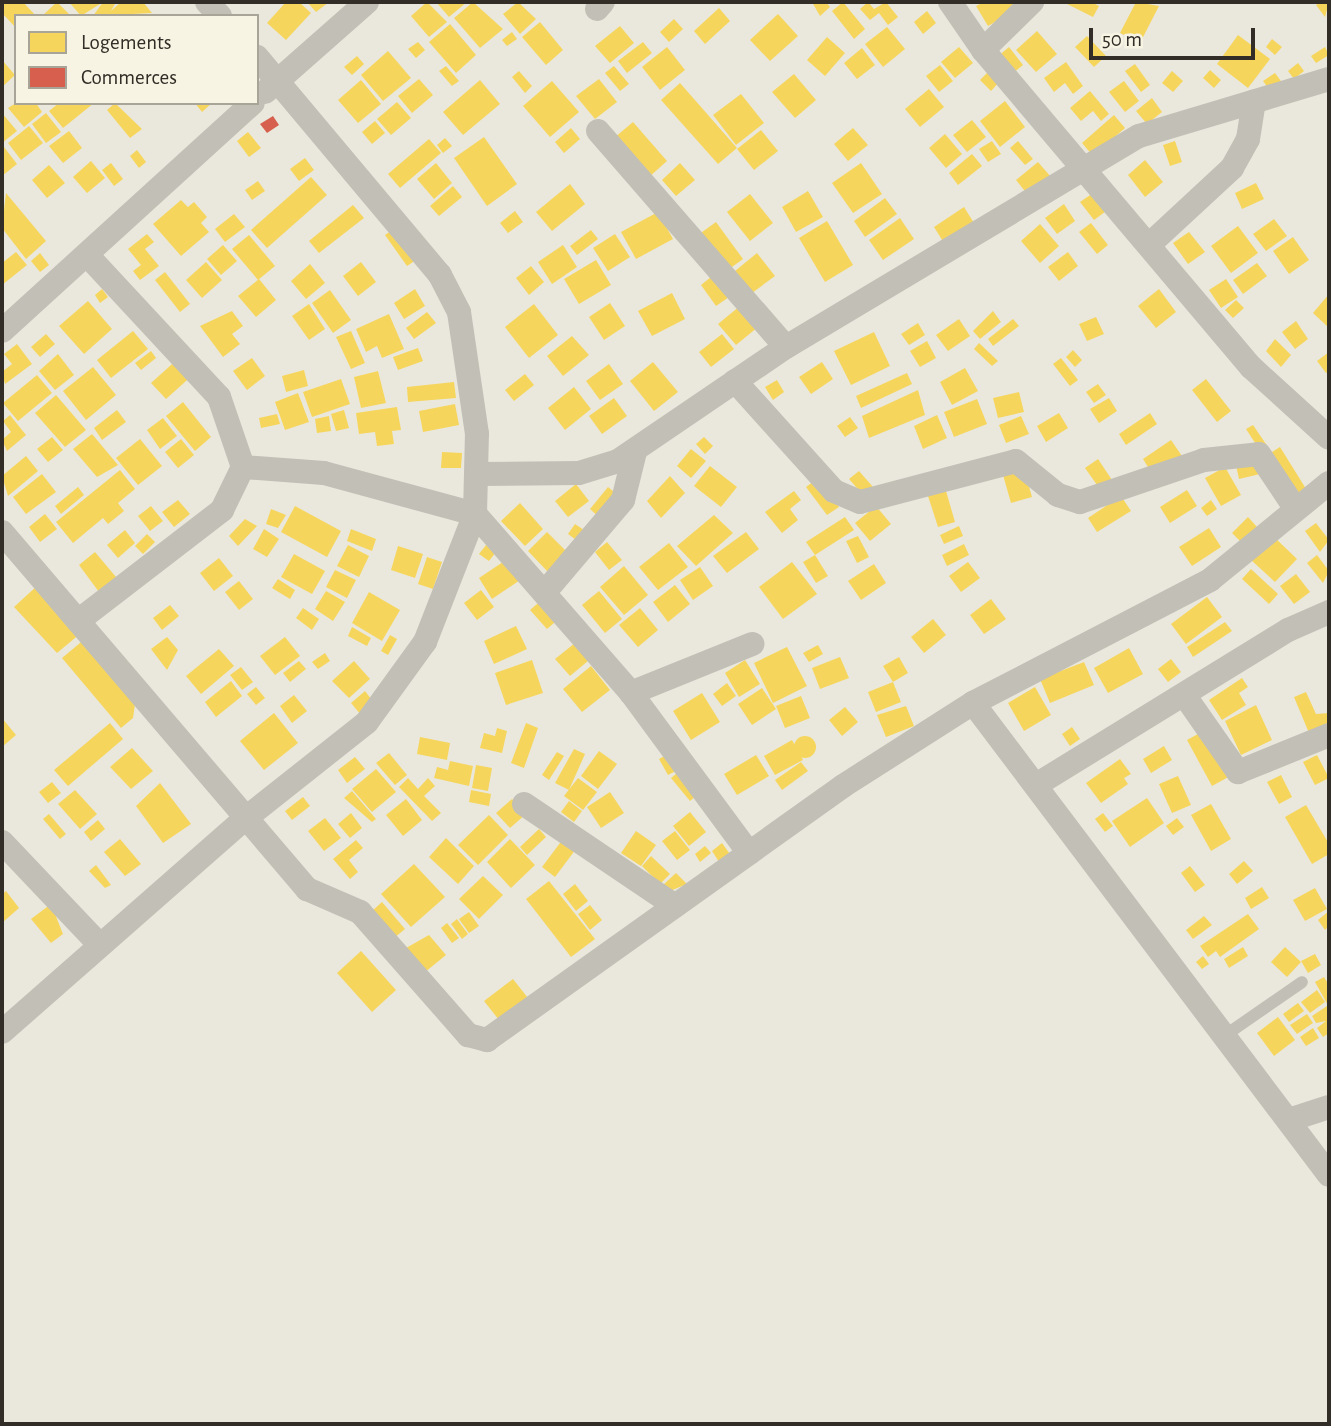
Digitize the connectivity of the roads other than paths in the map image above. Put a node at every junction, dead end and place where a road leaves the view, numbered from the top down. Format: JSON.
{"nodes":[{"id":1,"x":368,"y":2,"type":"edge"},
{"id":2,"x":950,"y":2,"type":"edge"},
{"id":3,"x":1032,"y":2,"type":"edge"},
{"id":4,"x":983,"y":50,"type":"junction"},
{"id":5,"x":259,"y":59,"type":"edge"},
{"id":6,"x":1326,"y":73,"type":"edge"},
{"id":7,"x":278,"y":80,"type":"junction"},
{"id":8,"x":259,"y":97,"type":"edge"},
{"id":9,"x":1254,"y":101,"type":"junction"},
{"id":10,"x":251,"y":105,"type":"edge"},
{"id":11,"x":598,"y":131,"type":"dead end"},
{"id":12,"x":1087,"y":171,"type":"junction"},
{"id":13,"x":1150,"y":244,"type":"junction"},
{"id":14,"x":88,"y":256,"type":"junction"},
{"id":15,"x":2,"y":331,"type":"edge"},
{"id":16,"x":786,"y":347,"type":"junction"},
{"id":17,"x":735,"y":381,"type":"junction"},
{"id":18,"x":1329,"y":438,"type":"edge"},
{"id":19,"x":635,"y":452,"type":"junction"},
{"id":20,"x":243,"y":467,"type":"junction"},
{"id":21,"x":477,"y":474,"type":"junction"},
{"id":22,"x":1329,"y":483,"type":"edge"},
{"id":23,"x":1295,"y":508,"type":"junction"},
{"id":24,"x":475,"y":514,"type":"junction"},
{"id":25,"x":2,"y":532,"type":"edge"},
{"id":26,"x":545,"y":592,"type":"junction"},
{"id":27,"x":1329,"y":612,"type":"edge"},
{"id":28,"x":78,"y":621,"type":"junction"},
{"id":29,"x":752,"y":644,"type":"dead end"},
{"id":30,"x":631,"y":693,"type":"junction"},
{"id":31,"x":1185,"y":696,"type":"junction"},
{"id":32,"x":973,"y":703,"type":"junction"},
{"id":33,"x":1329,"y":735,"type":"edge"},
{"id":34,"x":1036,"y":785,"type":"junction"},
{"id":35,"x":524,"y":804,"type":"dead end"},
{"id":36,"x":246,"y":818,"type":"junction"},
{"id":37,"x":2,"y":842,"type":"edge"},
{"id":38,"x":749,"y":853,"type":"junction"},
{"id":39,"x":675,"y":906,"type":"junction"},
{"id":40,"x":98,"y":943,"type":"junction"},
{"id":41,"x":1301,"y":982,"type":"dead end"},
{"id":42,"x":2,"y":1032,"type":"edge"},
{"id":43,"x":1227,"y":1034,"type":"junction"},
{"id":44,"x":1329,"y":1107,"type":"edge"},
{"id":45,"x":1289,"y":1120,"type":"junction"},
{"id":46,"x":1329,"y":1175,"type":"edge"}],
"edges":[{"from":1,"to":7,"type":"street"},
{"from":2,"to":4,"type":"street"},
{"from":3,"to":4,"type":"street"},
{"from":4,"to":12,"type":"street"},
{"from":5,"to":7,"type":"street"},
{"from":6,"to":9,"type":"street"},
{"from":7,"to":8,"type":"street"},
{"from":7,"to":21,"type":"street"},
{"from":9,"to":12,"type":"street"},
{"from":9,"to":13,"type":"street"},
{"from":10,"to":14,"type":"street"},
{"from":11,"to":16,"type":"street"},
{"from":12,"to":13,"type":"street"},
{"from":12,"to":16,"type":"street"},
{"from":13,"to":18,"type":"street"},
{"from":14,"to":15,"type":"street"},
{"from":14,"to":20,"type":"street"},
{"from":16,"to":17,"type":"street"},
{"from":17,"to":19,"type":"street"},
{"from":17,"to":23,"type":"street"},
{"from":19,"to":21,"type":"street"},
{"from":19,"to":26,"type":"street"},
{"from":20,"to":24,"type":"street"},
{"from":20,"to":28,"type":"street"},
{"from":21,"to":24,"type":"street"},
{"from":22,"to":23,"type":"street"},
{"from":23,"to":32,"type":"street"},
{"from":24,"to":26,"type":"street"},
{"from":24,"to":36,"type":"street"},
{"from":25,"to":28,"type":"street"},
{"from":26,"to":30,"type":"street"},
{"from":27,"to":31,"type":"street"},
{"from":28,"to":36,"type":"street"},
{"from":29,"to":30,"type":"street"},
{"from":30,"to":38,"type":"street"},
{"from":31,"to":33,"type":"street"},
{"from":31,"to":34,"type":"street"},
{"from":32,"to":34,"type":"street"},
{"from":32,"to":38,"type":"street"},
{"from":34,"to":43,"type":"street"},
{"from":35,"to":39,"type":"street"},
{"from":36,"to":39,"type":"street"},
{"from":36,"to":40,"type":"street"},
{"from":37,"to":40,"type":"street"},
{"from":38,"to":39,"type":"street"},
{"from":40,"to":42,"type":"street"},
{"from":41,"to":43,"type":"lane"},
{"from":43,"to":45,"type":"street"},
{"from":44,"to":45,"type":"street"},
{"from":45,"to":46,"type":"street"}]}
